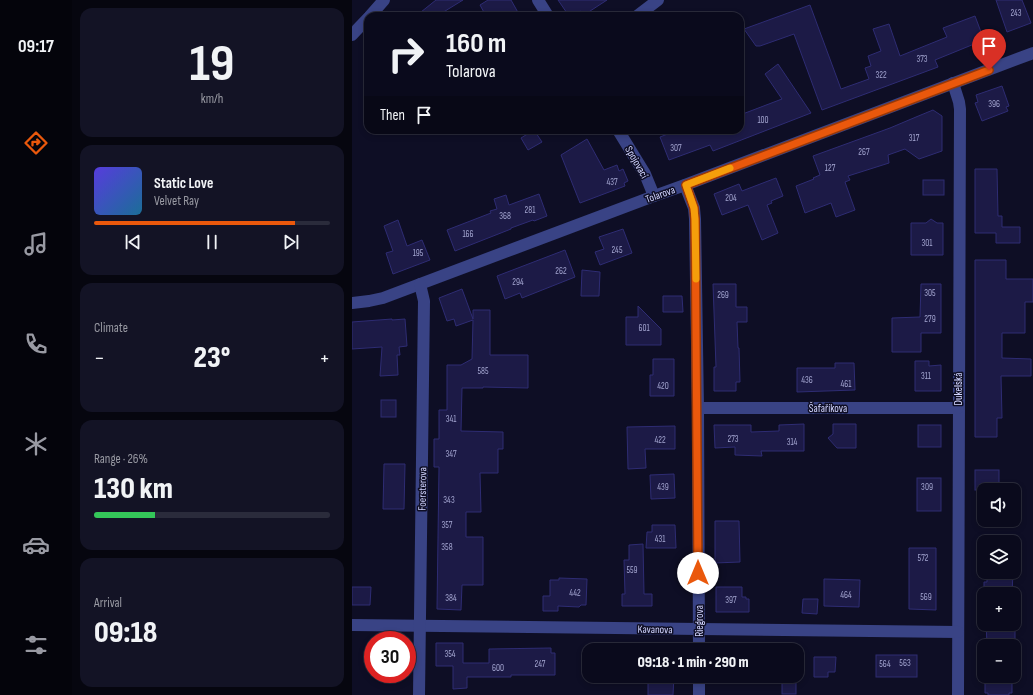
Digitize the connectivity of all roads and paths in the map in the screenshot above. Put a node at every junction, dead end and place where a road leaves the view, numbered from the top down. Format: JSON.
{"nodes":[{"id":1,"x":384,"y":0,"type":"edge"},
{"id":2,"x":538,"y":0,"type":"edge"},
{"id":3,"x":658,"y":0,"type":"edge"},
{"id":4,"x":373,"y":12,"type":"edge"},
{"id":5,"x":546,"y":12,"type":"edge"},
{"id":6,"x":642,"y":12,"type":"edge"},
{"id":7,"x":364,"y":22,"type":"edge"},
{"id":8,"x":352,"y":35,"type":"edge"},
{"id":9,"x":1033,"y":53,"type":"edge"},
{"id":10,"x":953,"y":83,"type":"junction"},
{"id":11,"x":620,"y":134,"type":"edge"},
{"id":12,"x":686,"y":185,"type":"junction"},
{"id":13,"x":654,"y":196,"type":"junction"},
{"id":14,"x":420,"y":284,"type":"junction"},
{"id":15,"x":352,"y":303,"type":"edge"},
{"id":16,"x":698,"y":408,"type":"junction"},
{"id":17,"x":958,"y":408,"type":"junction"},
{"id":18,"x":352,"y":626,"type":"edge"},
{"id":19,"x":420,"y":626,"type":"junction"},
{"id":20,"x":699,"y":629,"type":"junction"},
{"id":21,"x":958,"y":632,"type":"junction"},
{"id":22,"x":699,"y":643,"type":"edge"},
{"id":23,"x":699,"y":683,"type":"edge"},
{"id":24,"x":419,"y":695,"type":"edge"},
{"id":25,"x":699,"y":695,"type":"edge"},
{"id":26,"x":958,"y":695,"type":"edge"}],
"edges":[{"from":1,"to":4,"type":"street"},
{"from":2,"to":5,"type":"street"},
{"from":3,"to":6,"type":"street"},
{"from":7,"to":8,"type":"street"},
{"from":9,"to":10,"type":"street","name":"Tolarova"},
{"from":10,"to":12,"type":"street","name":"Tolarova"},
{"from":10,"to":17,"type":"street","name":"Dukelská"},
{"from":11,"to":13,"type":"street","name":"Spojovací"},
{"from":12,"to":13,"type":"street","name":"Tolarova"},
{"from":12,"to":16,"type":"street","name":"Riegrova"},
{"from":13,"to":14,"type":"street","name":"Tolarova"},
{"from":14,"to":15,"type":"street","name":"Tolarova"},
{"from":14,"to":19,"type":"street","name":"Foersterova"},
{"from":16,"to":17,"type":"street","name":"Šafaříkova"},
{"from":16,"to":20,"type":"street","name":"Riegrova"},
{"from":17,"to":21,"type":"street","name":"Dukelská"},
{"from":18,"to":19,"type":"street","name":"Kavanova"},
{"from":19,"to":20,"type":"street","name":"Kavanova"},
{"from":19,"to":24,"type":"street","name":"Foersterova"},
{"from":20,"to":21,"type":"street","name":"Kavanova"},
{"from":20,"to":22,"type":"street","name":"Riegrova"},
{"from":21,"to":26,"type":"street","name":"Dukelská"},
{"from":23,"to":25,"type":"street"}]}
